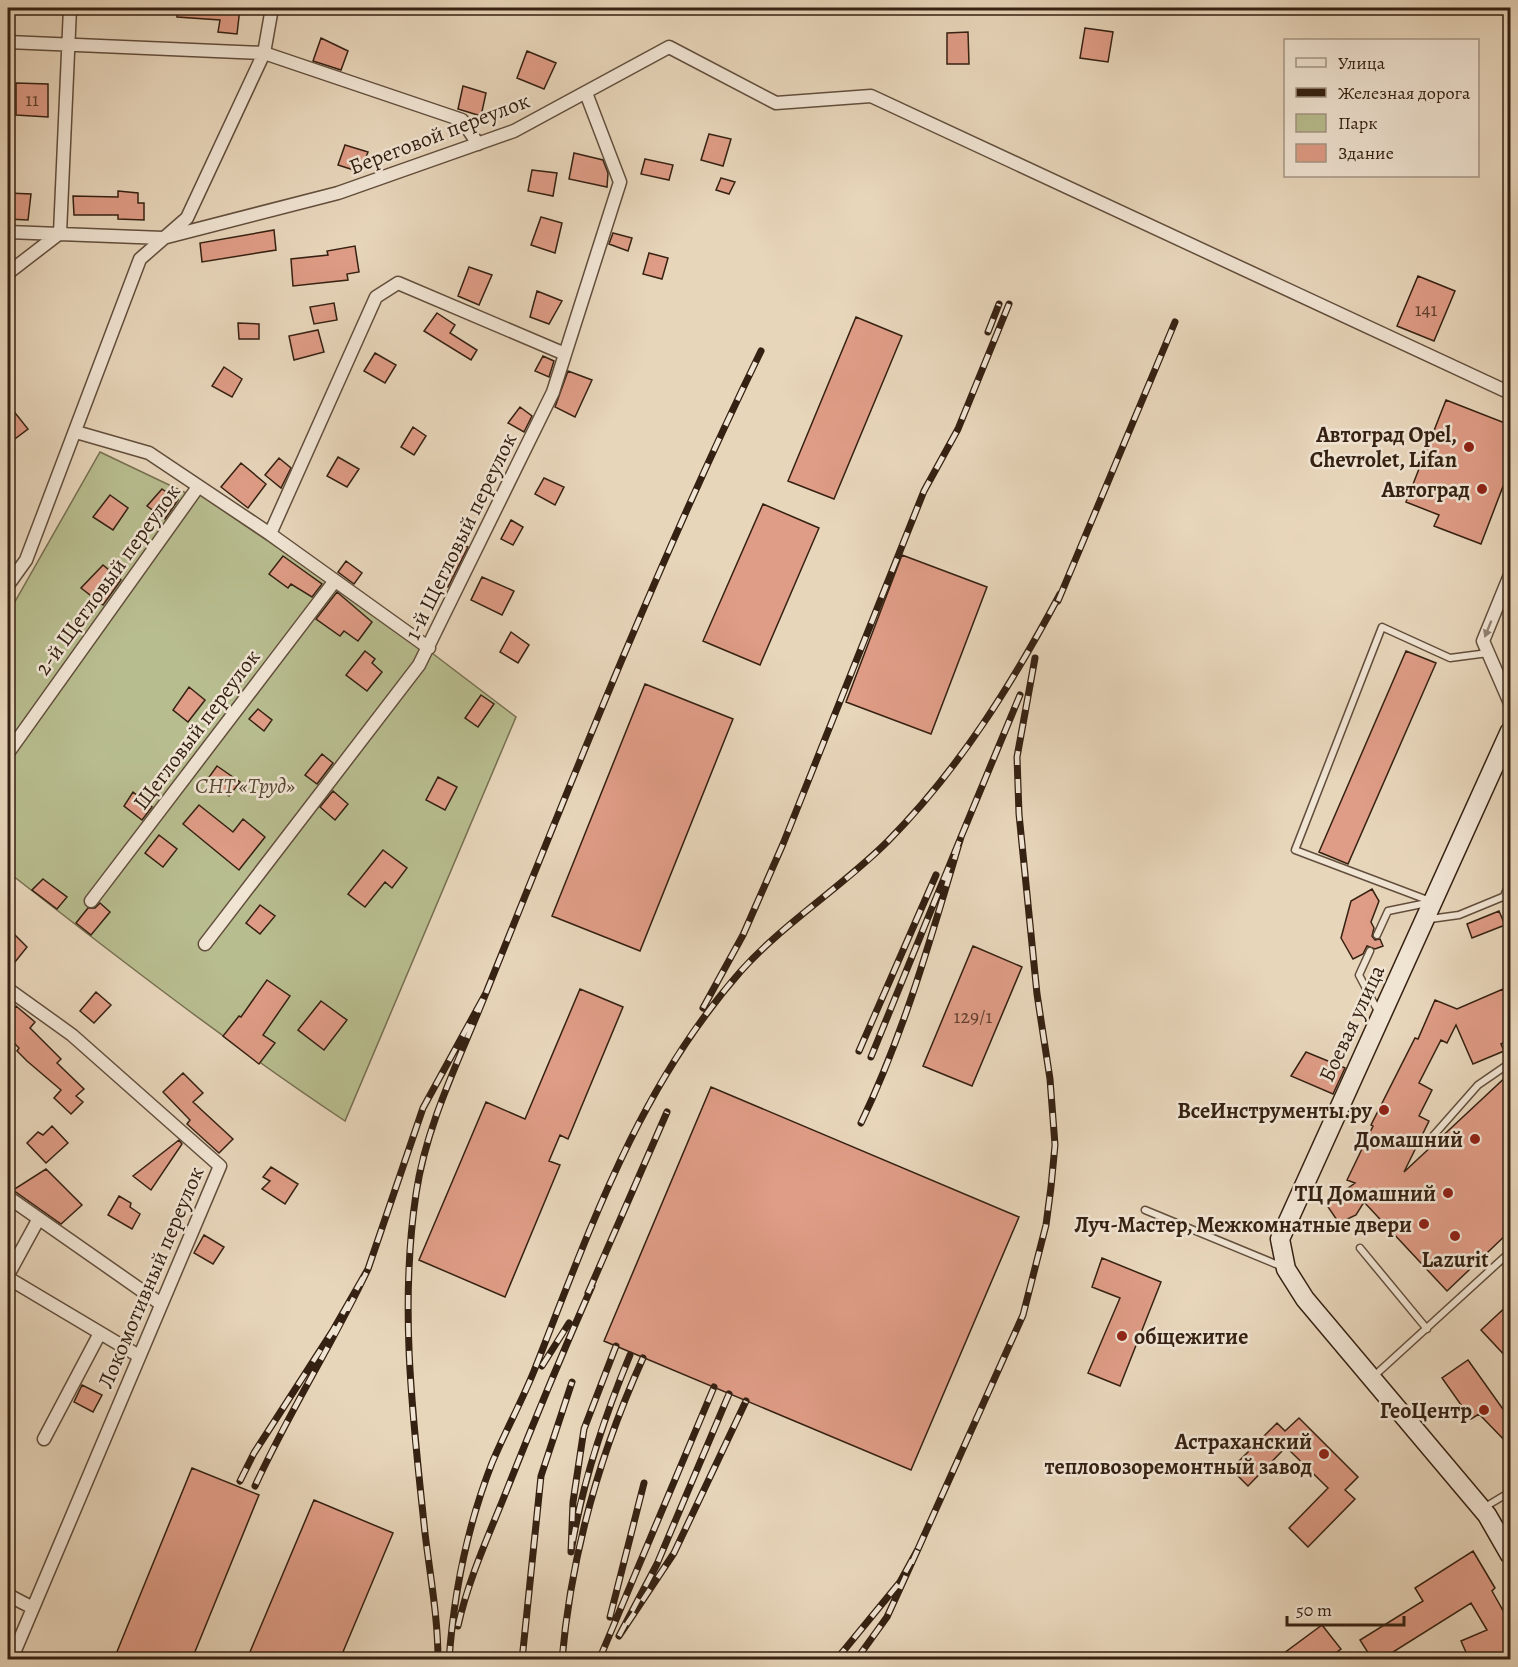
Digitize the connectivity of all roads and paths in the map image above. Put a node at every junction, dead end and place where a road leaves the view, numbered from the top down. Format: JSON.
{"nodes":[{"id":1,"x":70,"y":8,"type":"edge"},
{"id":2,"x":272,"y":8,"type":"edge"},
{"id":3,"x":8,"y":42,"type":"edge"},
{"id":4,"x":70,"y":44,"type":"junction"},
{"id":5,"x":264,"y":53,"type":"junction"},
{"id":6,"x":586,"y":93,"type":"junction"},
{"id":7,"x":478,"y":144,"type":"junction"},
{"id":8,"x":8,"y":232,"type":"edge"},
{"id":9,"x":60,"y":232,"type":"junction"},
{"id":10,"x":164,"y":238,"type":"junction"},
{"id":11,"x":8,"y":273,"type":"edge"},
{"id":12,"x":565,"y":354,"type":"junction"},
{"id":13,"x":1510,"y":393,"type":"edge"},
{"id":14,"x":76,"y":432,"type":"junction"},
{"id":15,"x":198,"y":487,"type":"junction"},
{"id":16,"x":270,"y":534,"type":"junction"},
{"id":17,"x":1510,"y":575,"type":"edge"},
{"id":18,"x":334,"y":582,"type":"junction"},
{"id":19,"x":8,"y":585,"type":"edge"},
{"id":20,"x":429,"y":648,"type":"junction"},
{"id":21,"x":1488,"y":653,"type":"junction"},
{"id":22,"x":1510,"y":703,"type":"edge"},
{"id":23,"x":1509,"y":740,"type":"edge"},
{"id":24,"x":8,"y":753,"type":"edge"},
{"id":25,"x":1510,"y":882,"type":"edge"},
{"id":26,"x":1507,"y":895,"type":"edge"},
{"id":27,"x":91,"y":901,"type":"dead end"},
{"id":28,"x":1434,"y":902,"type":"junction"},
{"id":29,"x":1426,"y":919,"type":"junction"},
{"id":30,"x":1377,"y":935,"type":"dead end"},
{"id":31,"x":205,"y":944,"type":"dead end"},
{"id":32,"x":1370,"y":951,"type":"dead end"},
{"id":33,"x":8,"y":989,"type":"edge"},
{"id":34,"x":1381,"y":1016,"type":"junction"},
{"id":35,"x":1510,"y":1063,"type":"edge"},
{"id":36,"x":1433,"y":1136,"type":"dead end"},
{"id":37,"x":8,"y":1197,"type":"edge"},
{"id":38,"x":1145,"y":1210,"type":"dead end"},
{"id":39,"x":38,"y":1221,"type":"junction"},
{"id":40,"x":1360,"y":1248,"type":"dead end"},
{"id":41,"x":1510,"y":1252,"type":"edge"},
{"id":42,"x":1286,"y":1269,"type":"junction"},
{"id":43,"x":8,"y":1276,"type":"edge"},
{"id":44,"x":161,"y":1304,"type":"junction"},
{"id":45,"x":1427,"y":1329,"type":"junction"},
{"id":46,"x":100,"y":1333,"type":"junction"},
{"id":47,"x":139,"y":1356,"type":"junction"},
{"id":48,"x":1372,"y":1377,"type":"junction"},
{"id":49,"x":44,"y":1439,"type":"dead end"},
{"id":50,"x":1510,"y":1492,"type":"edge"},
{"id":51,"x":1482,"y":1509,"type":"junction"},
{"id":52,"x":1510,"y":1555,"type":"edge"},
{"id":53,"x":8,"y":1595,"type":"edge"},
{"id":54,"x":33,"y":1608,"type":"junction"},
{"id":55,"x":11,"y":1659,"type":"edge"}],
"edges":[{"from":1,"to":4,"type":"street"},
{"from":2,"to":5,"type":"street"},
{"from":3,"to":4,"type":"street"},
{"from":4,"to":5,"type":"street"},
{"from":4,"to":9,"type":"street"},
{"from":5,"to":7,"type":"street"},
{"from":5,"to":10,"type":"street"},
{"from":6,"to":7,"type":"street","name":"Береговой переулок"},
{"from":6,"to":12,"type":"street","name":"1-й Щегловый переулок"},
{"from":6,"to":13,"type":"street","name":"Береговой переулок"},
{"from":7,"to":10,"type":"street","name":"Береговой переулок"},
{"from":8,"to":9,"type":"street"},
{"from":9,"to":10,"type":"street"},
{"from":9,"to":11,"type":"street"},
{"from":10,"to":14,"type":"street"},
{"from":12,"to":16,"type":"street"},
{"from":12,"to":20,"type":"street","name":"1-й Щегловый переулок"},
{"from":14,"to":15,"type":"street"},
{"from":14,"to":19,"type":"street"},
{"from":15,"to":16,"type":"street"},
{"from":15,"to":24,"type":"street","name":"2-й Щегловый переулок"},
{"from":16,"to":18,"type":"street"},
{"from":17,"to":21,"type":"street","one_way":true},
{"from":18,"to":20,"type":"street"},
{"from":18,"to":27,"type":"street","name":"Щегловый переулок"},
{"from":20,"to":31,"type":"street","name":"1-й Щегловый переулок"},
{"from":21,"to":22,"type":"street"},
{"from":21,"to":28,"type":"lane"},
{"from":23,"to":28,"type":"main road","name":"Боевая улица"},
{"from":25,"to":26,"type":"lane"},
{"from":26,"to":29,"type":"lane"},
{"from":28,"to":29,"type":"main road","name":"Боевая улица"},
{"from":28,"to":30,"type":"lane"},
{"from":29,"to":34,"type":"main road","name":"Боевая улица"},
{"from":32,"to":34,"type":"lane"},
{"from":33,"to":44,"type":"street","name":"Локомотивный переулок"},
{"from":34,"to":42,"type":"main road","name":"Боевая улица"},
{"from":35,"to":36,"type":"lane"},
{"from":37,"to":39,"type":"street"},
{"from":38,"to":42,"type":"lane"},
{"from":39,"to":43,"type":"street"},
{"from":39,"to":44,"type":"street"},
{"from":40,"to":45,"type":"lane"},
{"from":41,"to":45,"type":"lane"},
{"from":42,"to":48,"type":"main road","name":"Боевая улица"},
{"from":43,"to":46,"type":"street"},
{"from":44,"to":47,"type":"street","name":"Локомотивный переулок"},
{"from":45,"to":48,"type":"lane"},
{"from":46,"to":47,"type":"street"},
{"from":46,"to":49,"type":"street"},
{"from":47,"to":54,"type":"street","name":"Локомотивный переулок"},
{"from":48,"to":51,"type":"main road","name":"Боевая улица"},
{"from":50,"to":51,"type":"lane"},
{"from":51,"to":52,"type":"main road","name":"Боевая улица"},
{"from":53,"to":54,"type":"street"},
{"from":54,"to":55,"type":"street","name":"Локомотивный переулок"}]}
